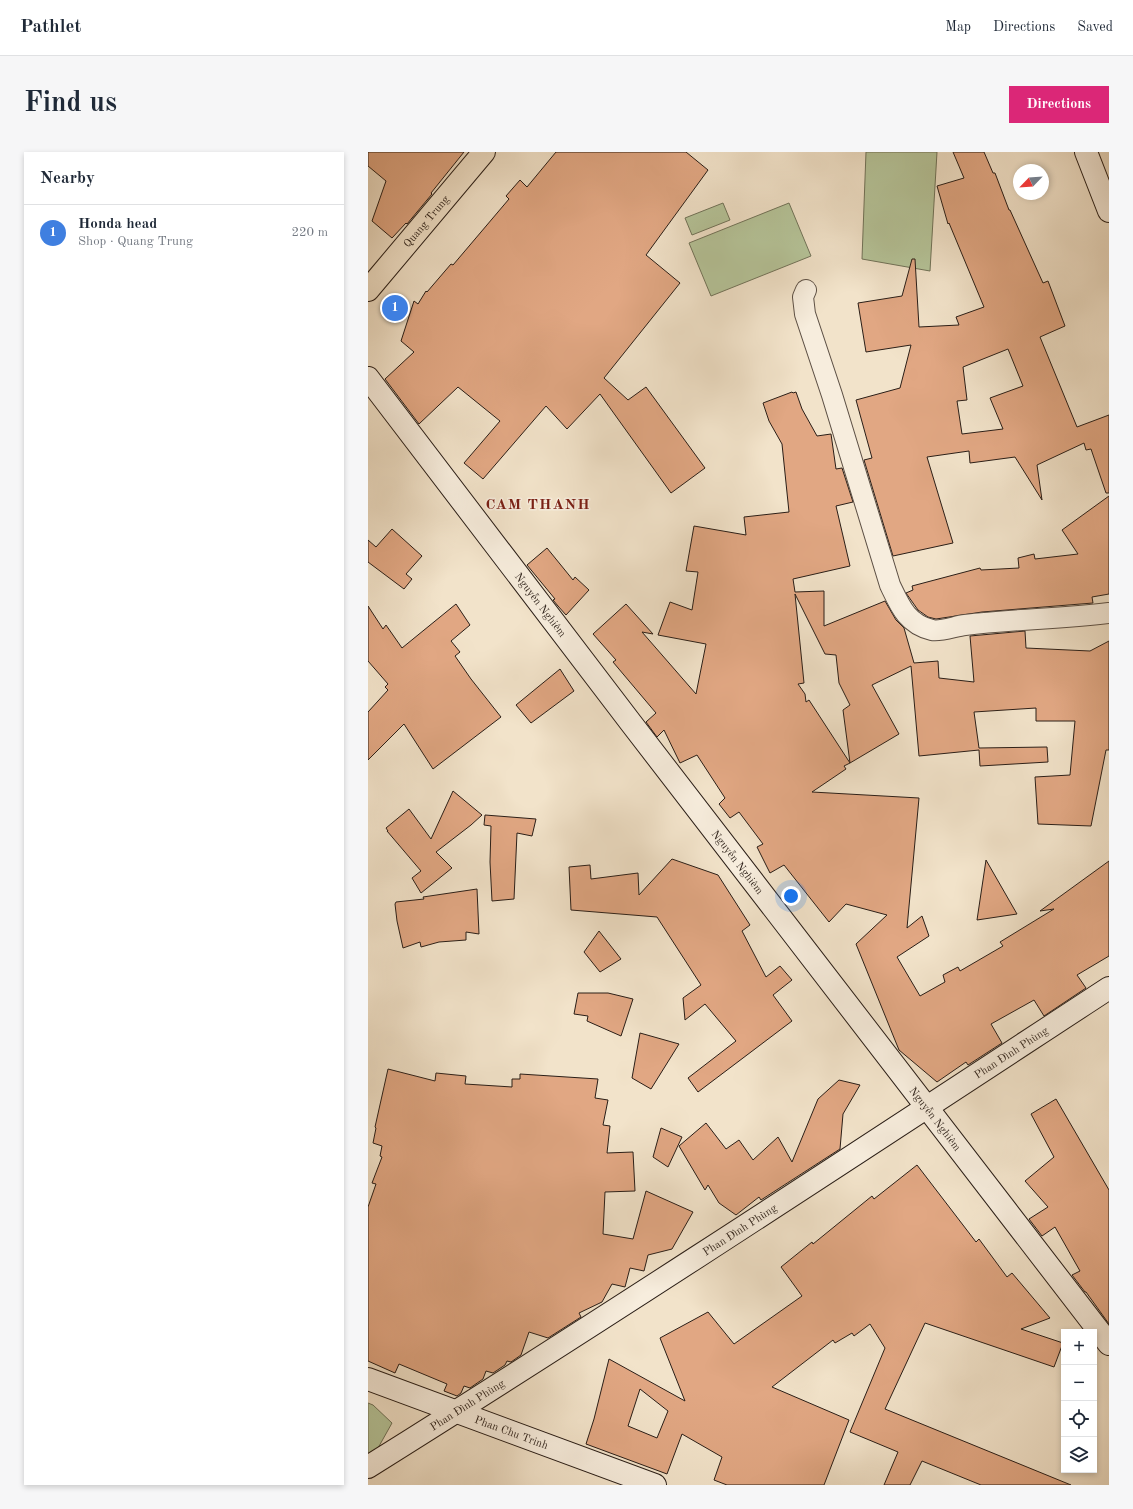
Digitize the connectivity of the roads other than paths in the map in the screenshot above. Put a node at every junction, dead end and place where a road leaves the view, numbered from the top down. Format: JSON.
{"nodes":[{"id":1,"x":484,"y":152,"type":"edge"},
{"id":2,"x":1086,"y":152,"type":"edge"},
{"id":3,"x":1109,"y":211,"type":"edge"},
{"id":4,"x":368,"y":290,"type":"edge"},
{"id":5,"x":806,"y":290,"type":"dead end"},
{"id":6,"x":368,"y":378,"type":"edge"},
{"id":7,"x":1109,"y":614,"type":"edge"},
{"id":8,"x":1109,"y":988,"type":"edge"},
{"id":9,"x":927,"y":1108,"type":"junction"},
{"id":10,"x":1109,"y":1344,"type":"edge"},
{"id":11,"x":368,"y":1379,"type":"edge"},
{"id":12,"x":456,"y":1412,"type":"junction"},
{"id":13,"x":368,"y":1466,"type":"edge"},
{"id":14,"x":655,"y":1485,"type":"edge"}],
"edges":[{"from":1,"to":4,"type":"main road","name":"Quang Trung"},
{"from":2,"to":3,"type":"street"},
{"from":5,"to":7,"type":"street"},
{"from":6,"to":9,"type":"street","name":"Nguyễn Nghiêm"},
{"from":8,"to":9,"type":"street","name":"Phan Đình Phùng"},
{"from":9,"to":10,"type":"street","name":"Nguyễn Nghiêm"},
{"from":9,"to":12,"type":"street","name":"Phan Đình Phùng"},
{"from":11,"to":12,"type":"street","name":"Phan Chu Trinh"},
{"from":12,"to":13,"type":"street","name":"Phan Đình Phùng"},
{"from":12,"to":14,"type":"street","name":"Phan Chu Trinh"}]}
